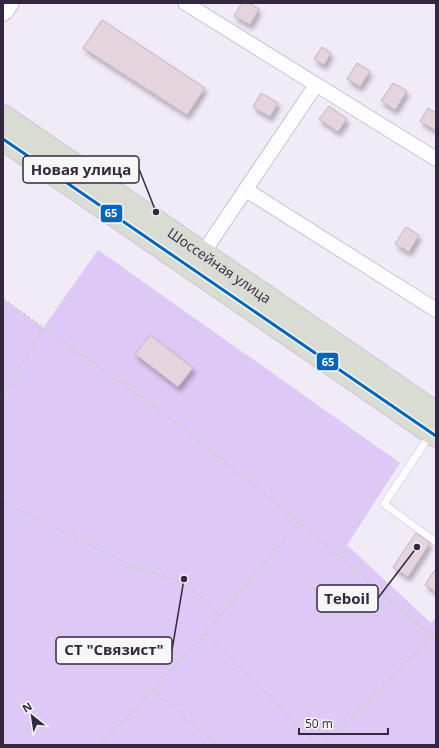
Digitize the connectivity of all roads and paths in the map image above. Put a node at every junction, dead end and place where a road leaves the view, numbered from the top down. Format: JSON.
{"nodes":[{"id":1,"x":12,"y":3,"type":"edge"},
{"id":2,"x":185,"y":3,"type":"edge"},
{"id":3,"x":3,"y":14,"type":"edge"},
{"id":4,"x":316,"y":85,"type":"junction"},
{"id":5,"x":3,"y":116,"type":"edge"},
{"id":6,"x":3,"y":139,"type":"edge"},
{"id":7,"x":436,"y":159,"type":"edge"},
{"id":8,"x":246,"y":190,"type":"junction"},
{"id":9,"x":203,"y":254,"type":"junction"},
{"id":10,"x":3,"y":299,"type":"edge"},
{"id":11,"x":436,"y":310,"type":"edge"},
{"id":12,"x":43,"y":328,"type":"junction"},
{"id":13,"x":3,"y":396,"type":"edge"},
{"id":14,"x":434,"y":427,"type":"edge"},
{"id":15,"x":3,"y":502,"type":"edge"},
{"id":16,"x":299,"y":522,"type":"junction"},
{"id":17,"x":436,"y":542,"type":"edge"},
{"id":18,"x":220,"y":616,"type":"junction"},
{"id":19,"x":436,"y":632,"type":"edge"},
{"id":20,"x":206,"y":633,"type":"junction"},
{"id":21,"x":432,"y":636,"type":"junction"},
{"id":22,"x":436,"y":640,"type":"edge"},
{"id":23,"x":153,"y":691,"type":"junction"},
{"id":24,"x":104,"y":742,"type":"junction"},
{"id":25,"x":101,"y":745,"type":"edge"},
{"id":26,"x":107,"y":745,"type":"edge"},
{"id":27,"x":217,"y":745,"type":"edge"},
{"id":28,"x":319,"y":745,"type":"edge"},
{"id":29,"x":326,"y":745,"type":"edge"}],
"edges":[{"from":1,"to":3,"type":"street"},
{"from":2,"to":4,"type":"street"},
{"from":4,"to":7,"type":"street"},
{"from":4,"to":8,"type":"street"},
{"from":5,"to":9,"type":"highway","name":"Шоссейная улица"},
{"from":6,"to":14,"type":"highway","name":"Шоссейная улица"},
{"from":8,"to":9,"type":"street"},
{"from":8,"to":11,"type":"street"},
{"from":9,"to":14,"type":"highway","name":"Шоссейная улица"},
{"from":10,"to":12,"type":"path"},
{"from":12,"to":13,"type":"path"},
{"from":12,"to":16,"type":"path"},
{"from":14,"to":17,"type":"lane"},
{"from":15,"to":18,"type":"path"},
{"from":16,"to":18,"type":"path"},
{"from":16,"to":21,"type":"path"},
{"from":18,"to":20,"type":"path"},
{"from":19,"to":21,"type":"path"},
{"from":20,"to":23,"type":"path"},
{"from":20,"to":28,"type":"path"},
{"from":21,"to":22,"type":"path"},
{"from":21,"to":29,"type":"path"},
{"from":23,"to":24,"type":"path"},
{"from":23,"to":27,"type":"path"},
{"from":24,"to":25,"type":"path"},
{"from":24,"to":26,"type":"path"}]}
